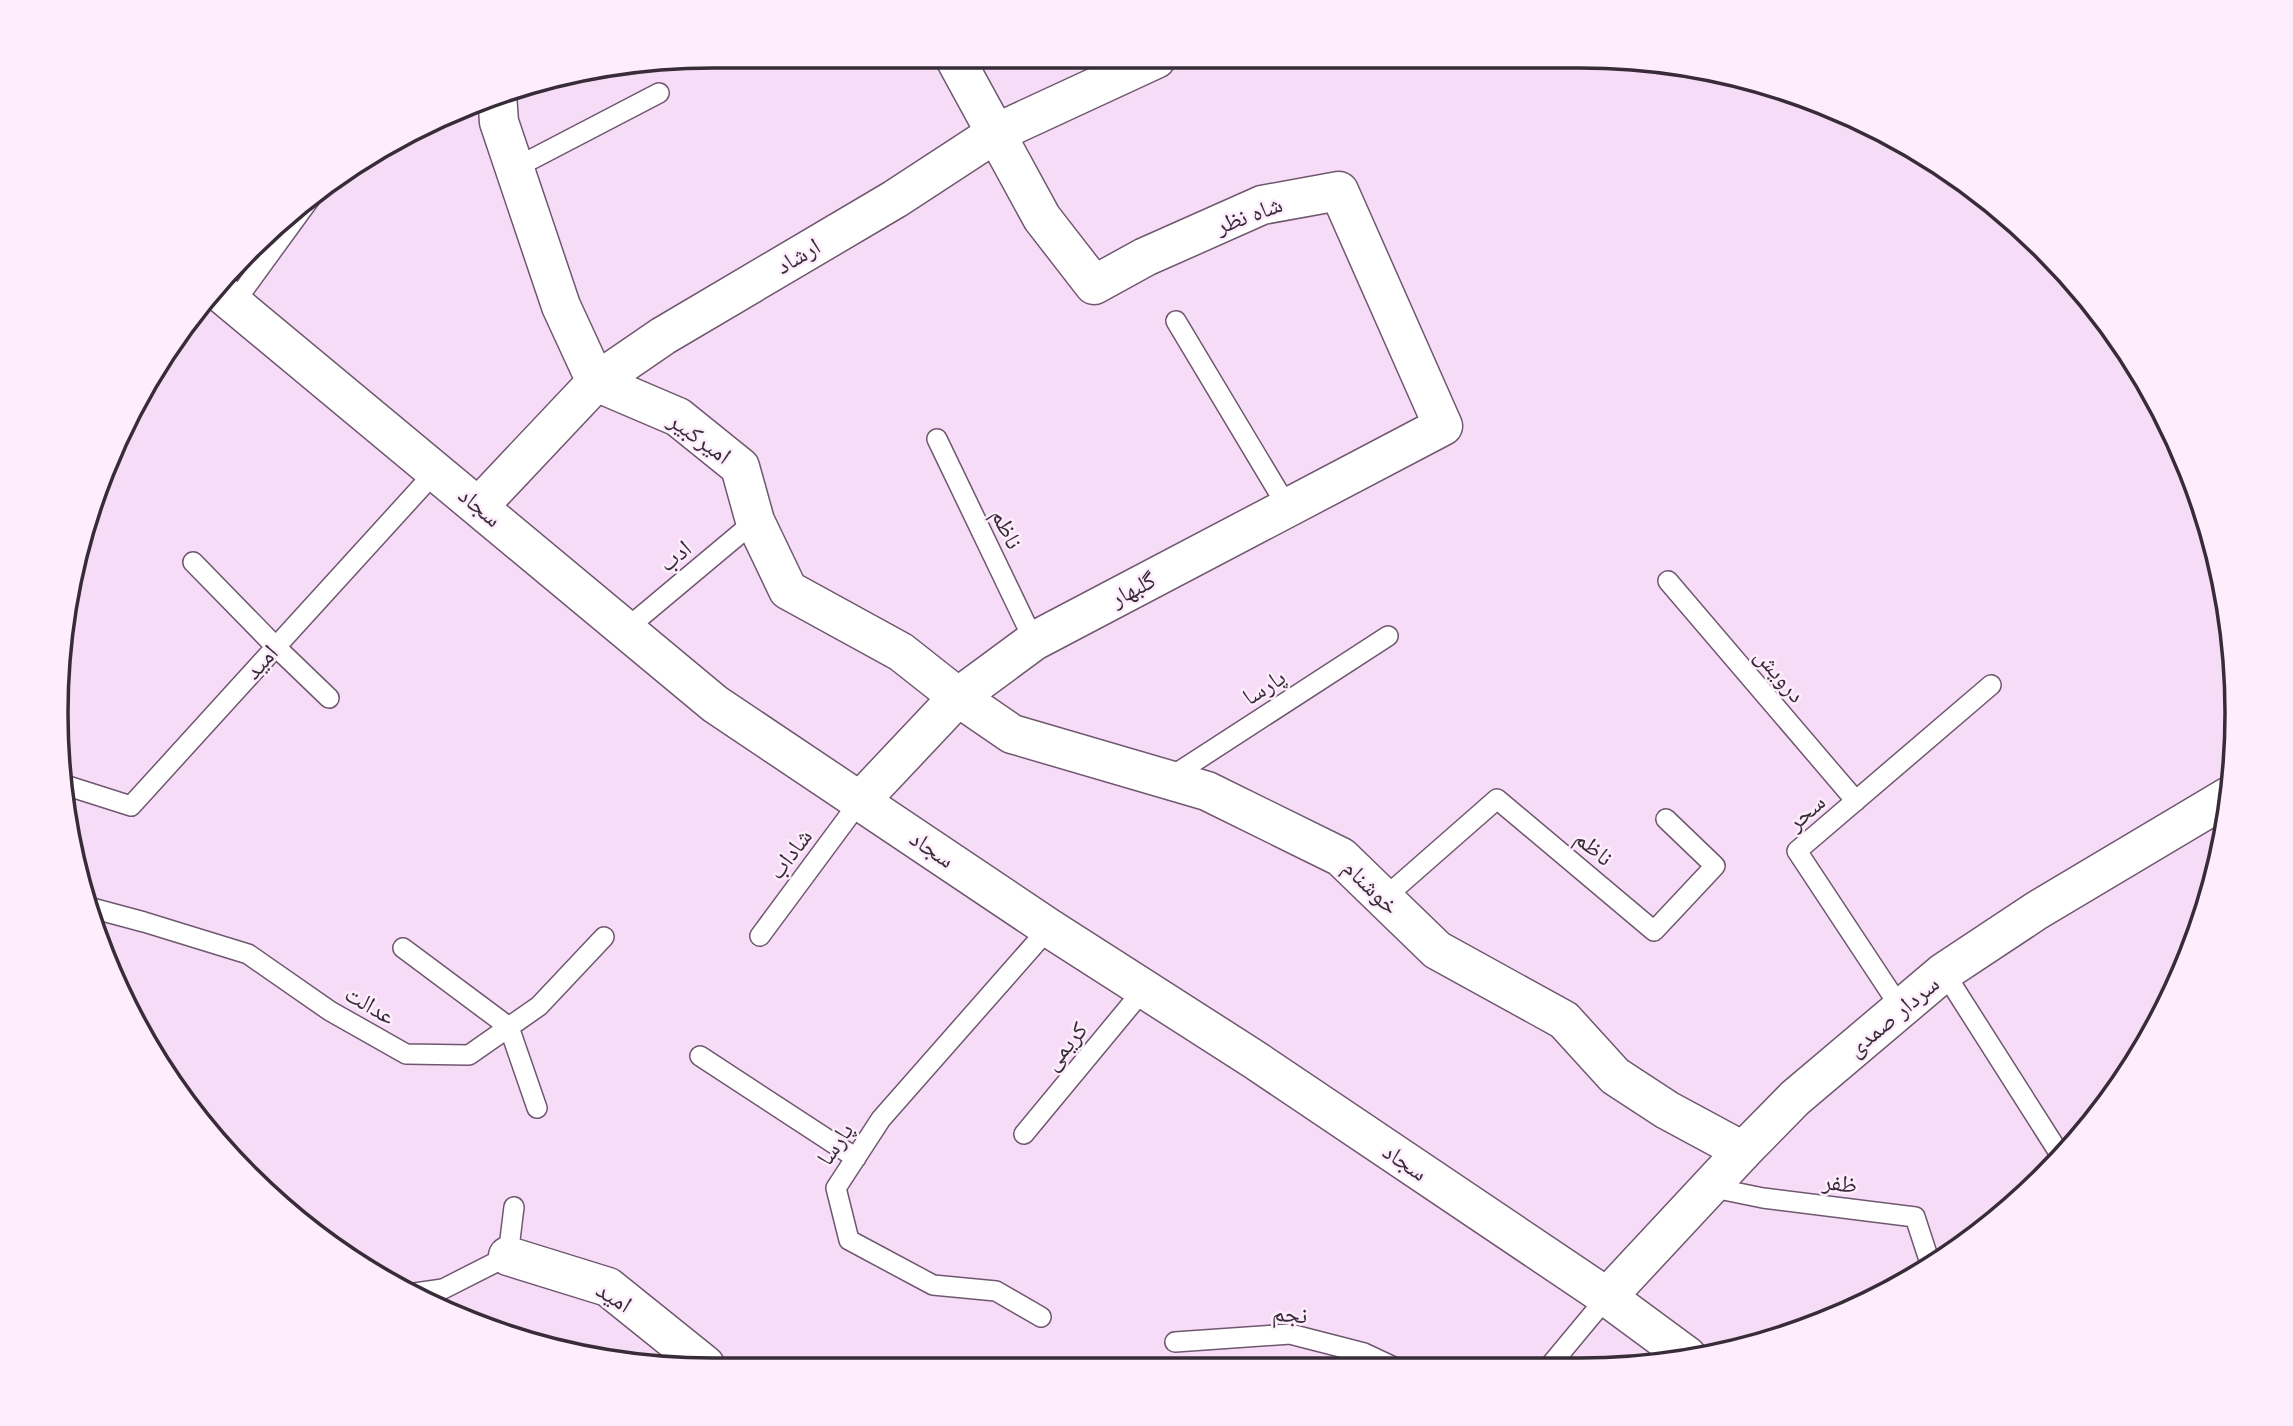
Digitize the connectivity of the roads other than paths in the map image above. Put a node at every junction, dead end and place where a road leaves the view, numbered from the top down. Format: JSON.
{"nodes":[{"id":1,"x":960,"y":68,"type":"edge"},
{"id":2,"x":1137,"y":68,"type":"edge"},
{"id":3,"x":659,"y":93,"type":"dead end"},
{"id":4,"x":498,"y":105,"type":"edge"},
{"id":5,"x":996,"y":133,"type":"junction"},
{"id":6,"x":515,"y":168,"type":"junction"},
{"id":7,"x":265,"y":250,"type":"edge"},
{"id":8,"x":225,"y":296,"type":"edge"},
{"id":9,"x":1176,"y":321,"type":"dead end"},
{"id":10,"x":596,"y":382,"type":"junction"},
{"id":11,"x":1443,"y":426,"type":"joint"},
{"id":12,"x":937,"y":439,"type":"dead end"},
{"id":13,"x":436,"y":471,"type":"junction"},
{"id":14,"x":479,"y":506,"type":"junction"},
{"id":15,"x":1288,"y":508,"type":"junction"},
{"id":16,"x":755,"y":521,"type":"junction"},
{"id":17,"x":193,"y":562,"type":"dead end"},
{"id":18,"x":1668,"y":581,"type":"dead end"},
{"id":19,"x":626,"y":629,"type":"junction"},
{"id":20,"x":1388,"y":636,"type":"dead end"},
{"id":21,"x":1034,"y":641,"type":"junction"},
{"id":22,"x":276,"y":647,"type":"junction"},
{"id":23,"x":1991,"y":685,"type":"dead end"},
{"id":24,"x":958,"y":697,"type":"junction"},
{"id":25,"x":329,"y":698,"type":"dead end"},
{"id":26,"x":1166,"y":780,"type":"junction"},
{"id":27,"x":73,"y":788,"type":"edge"},
{"id":28,"x":1856,"y":801,"type":"junction"},
{"id":29,"x":860,"y":802,"type":"junction"},
{"id":30,"x":2218,"y":803,"type":"edge"},
{"id":31,"x":1666,"y":818,"type":"dead end"},
{"id":32,"x":1383,"y":899,"type":"junction"},
{"id":33,"x":99,"y":910,"type":"edge"},
{"id":34,"x":1049,"y":928,"type":"junction"},
{"id":35,"x":760,"y":936,"type":"dead end"},
{"id":36,"x":604,"y":937,"type":"dead end"},
{"id":37,"x":403,"y":948,"type":"dead end"},
{"id":38,"x":1944,"y":972,"type":"junction"},
{"id":39,"x":1144,"y":989,"type":"junction"},
{"id":40,"x":1902,"y":1010,"type":"junction"},
{"id":41,"x":509,"y":1027,"type":"junction"},
{"id":42,"x":700,"y":1056,"type":"dead end"},
{"id":43,"x":537,"y":1108,"type":"dead end"},
{"id":44,"x":1024,"y":1134,"type":"dead end"},
{"id":45,"x":2056,"y":1148,"type":"edge"},
{"id":46,"x":1743,"y":1151,"type":"junction"},
{"id":47,"x":856,"y":1158,"type":"junction"},
{"id":48,"x":1709,"y":1187,"type":"junction"},
{"id":49,"x":514,"y":1207,"type":"dead end"},
{"id":50,"x":1928,"y":1255,"type":"edge"},
{"id":51,"x":508,"y":1256,"type":"junction"},
{"id":52,"x":428,"y":1291,"type":"edge"},
{"id":53,"x":1607,"y":1297,"type":"junction"},
{"id":54,"x":1041,"y":1317,"type":"dead end"},
{"id":55,"x":1175,"y":1342,"type":"dead end"},
{"id":56,"x":1679,"y":1349,"type":"edge"},
{"id":57,"x":695,"y":1357,"type":"edge"},
{"id":58,"x":1355,"y":1358,"type":"edge"},
{"id":59,"x":1556,"y":1358,"type":"edge"}],
"edges":[{"from":1,"to":5,"type":"street"},
{"from":2,"to":5,"type":"street","name":"ارشاد"},
{"from":3,"to":6,"type":"lane"},
{"from":4,"to":6,"type":"street"},
{"from":5,"to":10,"type":"street","name":"ارشاد"},
{"from":5,"to":11,"type":"street","name":"شاه نظر"},
{"from":6,"to":10,"type":"street"},
{"from":7,"to":8,"type":"lane"},
{"from":8,"to":13,"type":"street","name":"سجاد"},
{"from":9,"to":15,"type":"lane"},
{"from":10,"to":14,"type":"street","name":"ارشاد"},
{"from":10,"to":16,"type":"street","name":"امیرکبیر"},
{"from":11,"to":15,"type":"street","name":"گلبهار"},
{"from":12,"to":21,"type":"lane","name":"ناظم"},
{"from":13,"to":14,"type":"street","name":"سجاد"},
{"from":13,"to":22,"type":"lane","name":"امید"},
{"from":14,"to":19,"type":"street","name":"سجاد"},
{"from":15,"to":21,"type":"street","name":"گلبهار"},
{"from":16,"to":19,"type":"lane","name":"ادب"},
{"from":16,"to":24,"type":"street","name":"امیرکبیر"},
{"from":17,"to":22,"type":"lane"},
{"from":18,"to":28,"type":"lane","name":"درویش"},
{"from":19,"to":29,"type":"street","name":"سجاد"},
{"from":20,"to":26,"type":"lane","name":"پارسا"},
{"from":21,"to":24,"type":"street","name":"گلبهار"},
{"from":22,"to":25,"type":"lane"},
{"from":22,"to":27,"type":"lane","name":"امید"},
{"from":23,"to":28,"type":"lane","name":"سحر"},
{"from":24,"to":26,"type":"street","name":"خوشنام"},
{"from":24,"to":29,"type":"street","name":"گلبهار"},
{"from":26,"to":32,"type":"street","name":"خوشنام"},
{"from":28,"to":40,"type":"lane","name":"سحر"},
{"from":29,"to":34,"type":"street","name":"سجاد"},
{"from":29,"to":35,"type":"lane","name":"شاداب"},
{"from":30,"to":38,"type":"street","name":"سردار صمدی"},
{"from":31,"to":32,"type":"lane","name":"ناظم"},
{"from":32,"to":46,"type":"street","name":"خوشنام"},
{"from":33,"to":41,"type":"lane","name":"عدالت"},
{"from":34,"to":39,"type":"street","name":"سجاد"},
{"from":34,"to":47,"type":"lane","name":"پارسا"},
{"from":36,"to":41,"type":"lane","name":"عدالت"},
{"from":37,"to":41,"type":"lane"},
{"from":38,"to":40,"type":"street","name":"سردار صمدی"},
{"from":38,"to":45,"type":"lane"},
{"from":39,"to":44,"type":"lane","name":"کریمی"},
{"from":39,"to":53,"type":"street","name":"سجاد"},
{"from":40,"to":46,"type":"street","name":"سردار صمدی"},
{"from":41,"to":43,"type":"lane"},
{"from":42,"to":47,"type":"lane"},
{"from":46,"to":48,"type":"street","name":"سردار صمدی"},
{"from":47,"to":54,"type":"lane","name":"پارسا"},
{"from":48,"to":50,"type":"lane","name":"ظفر"},
{"from":48,"to":53,"type":"street","name":"سردار صمدی"},
{"from":49,"to":51,"type":"lane"},
{"from":51,"to":52,"type":"lane"},
{"from":51,"to":57,"type":"street","name":"امید"},
{"from":53,"to":56,"type":"street","name":"سجاد"},
{"from":53,"to":59,"type":"lane"},
{"from":55,"to":58,"type":"lane","name":"نجم"}]}
